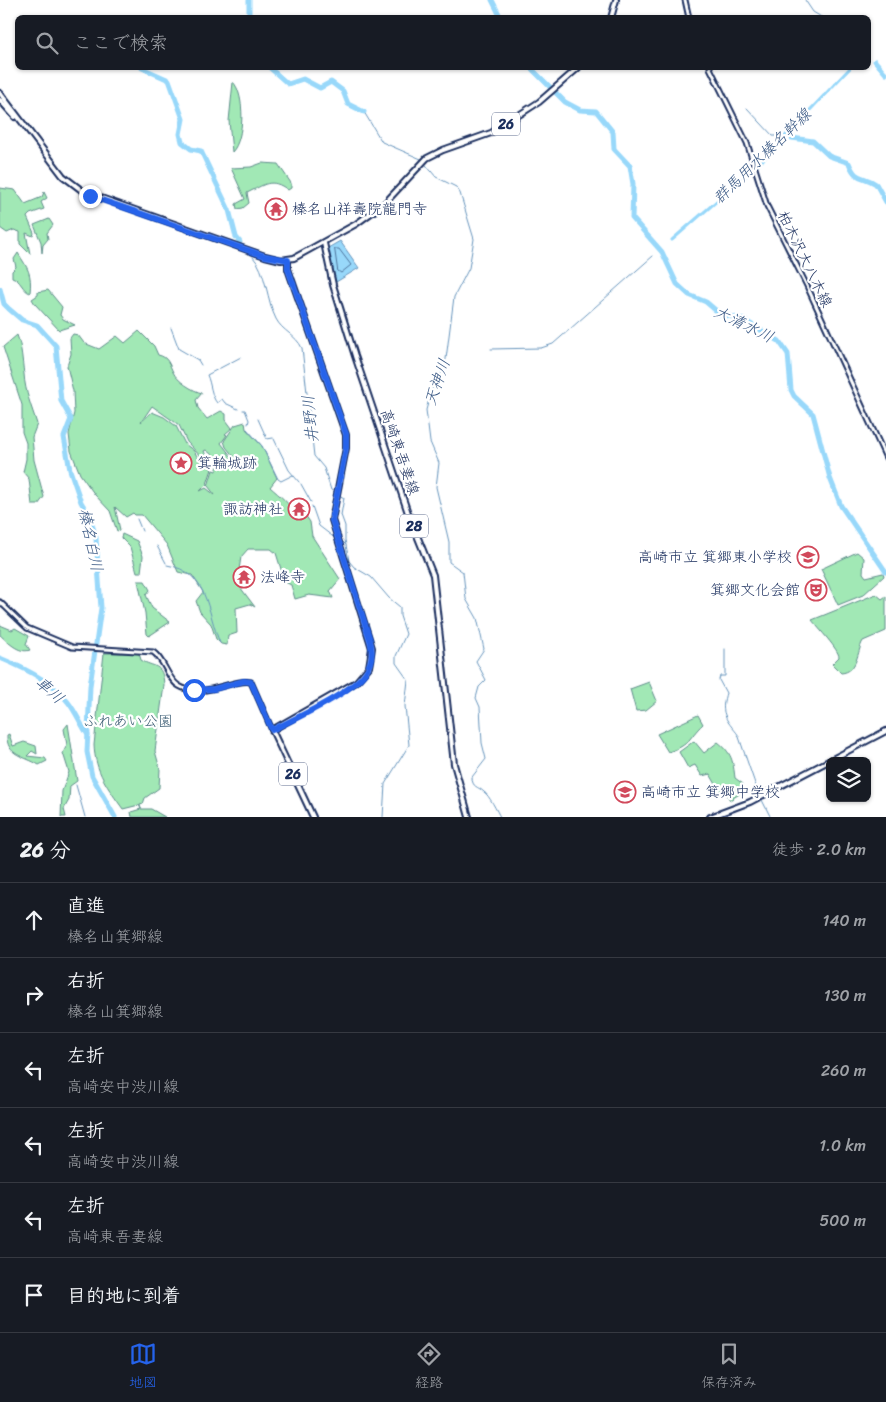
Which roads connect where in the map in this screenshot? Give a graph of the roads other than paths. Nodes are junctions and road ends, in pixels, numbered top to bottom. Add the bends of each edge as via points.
1 (616, 0) edge
2 (685, 0) edge
3 (612, 15) edge
4 (688, 15) edge
5 (576, 70) edge
6 (711, 70) edge
7 (0, 93) edge
8 (0, 100) edge
9 (19, 120) junction
10 (324, 243) junction
11 (288, 260) junction
12 (886, 458) edge
13 (0, 602) edge
14 (272, 730) junction
15 (886, 731) edge
16 (313, 817) edge
17 (469, 817) edge
18 (710, 817) edge

1 - 3 main road
2 - 4 main road
5 - 10 main road, 26 via 539,102 491,133 443,150 422,162 378,209
6 - 12 main road, 柏木沢大八木線 via 747,143 767,206
7 - 9 main road
8 - 9 main road
9 - 11 main road via 63,176 90,196 265,256
10 - 11 main road, 26
10 - 17 main road, 高崎東吾妻線 / 28 via 342,316 408,513 433,575 456,775
11 - 14 main road via 288,269 346,434 332,520 370,640 371,660 366,672 354,684
13 - 14 main road via 27,628 72,647 153,652 178,686 184,688 214,689 251,682
14 - 16 main road, 26
15 - 18 main road via 761,797

